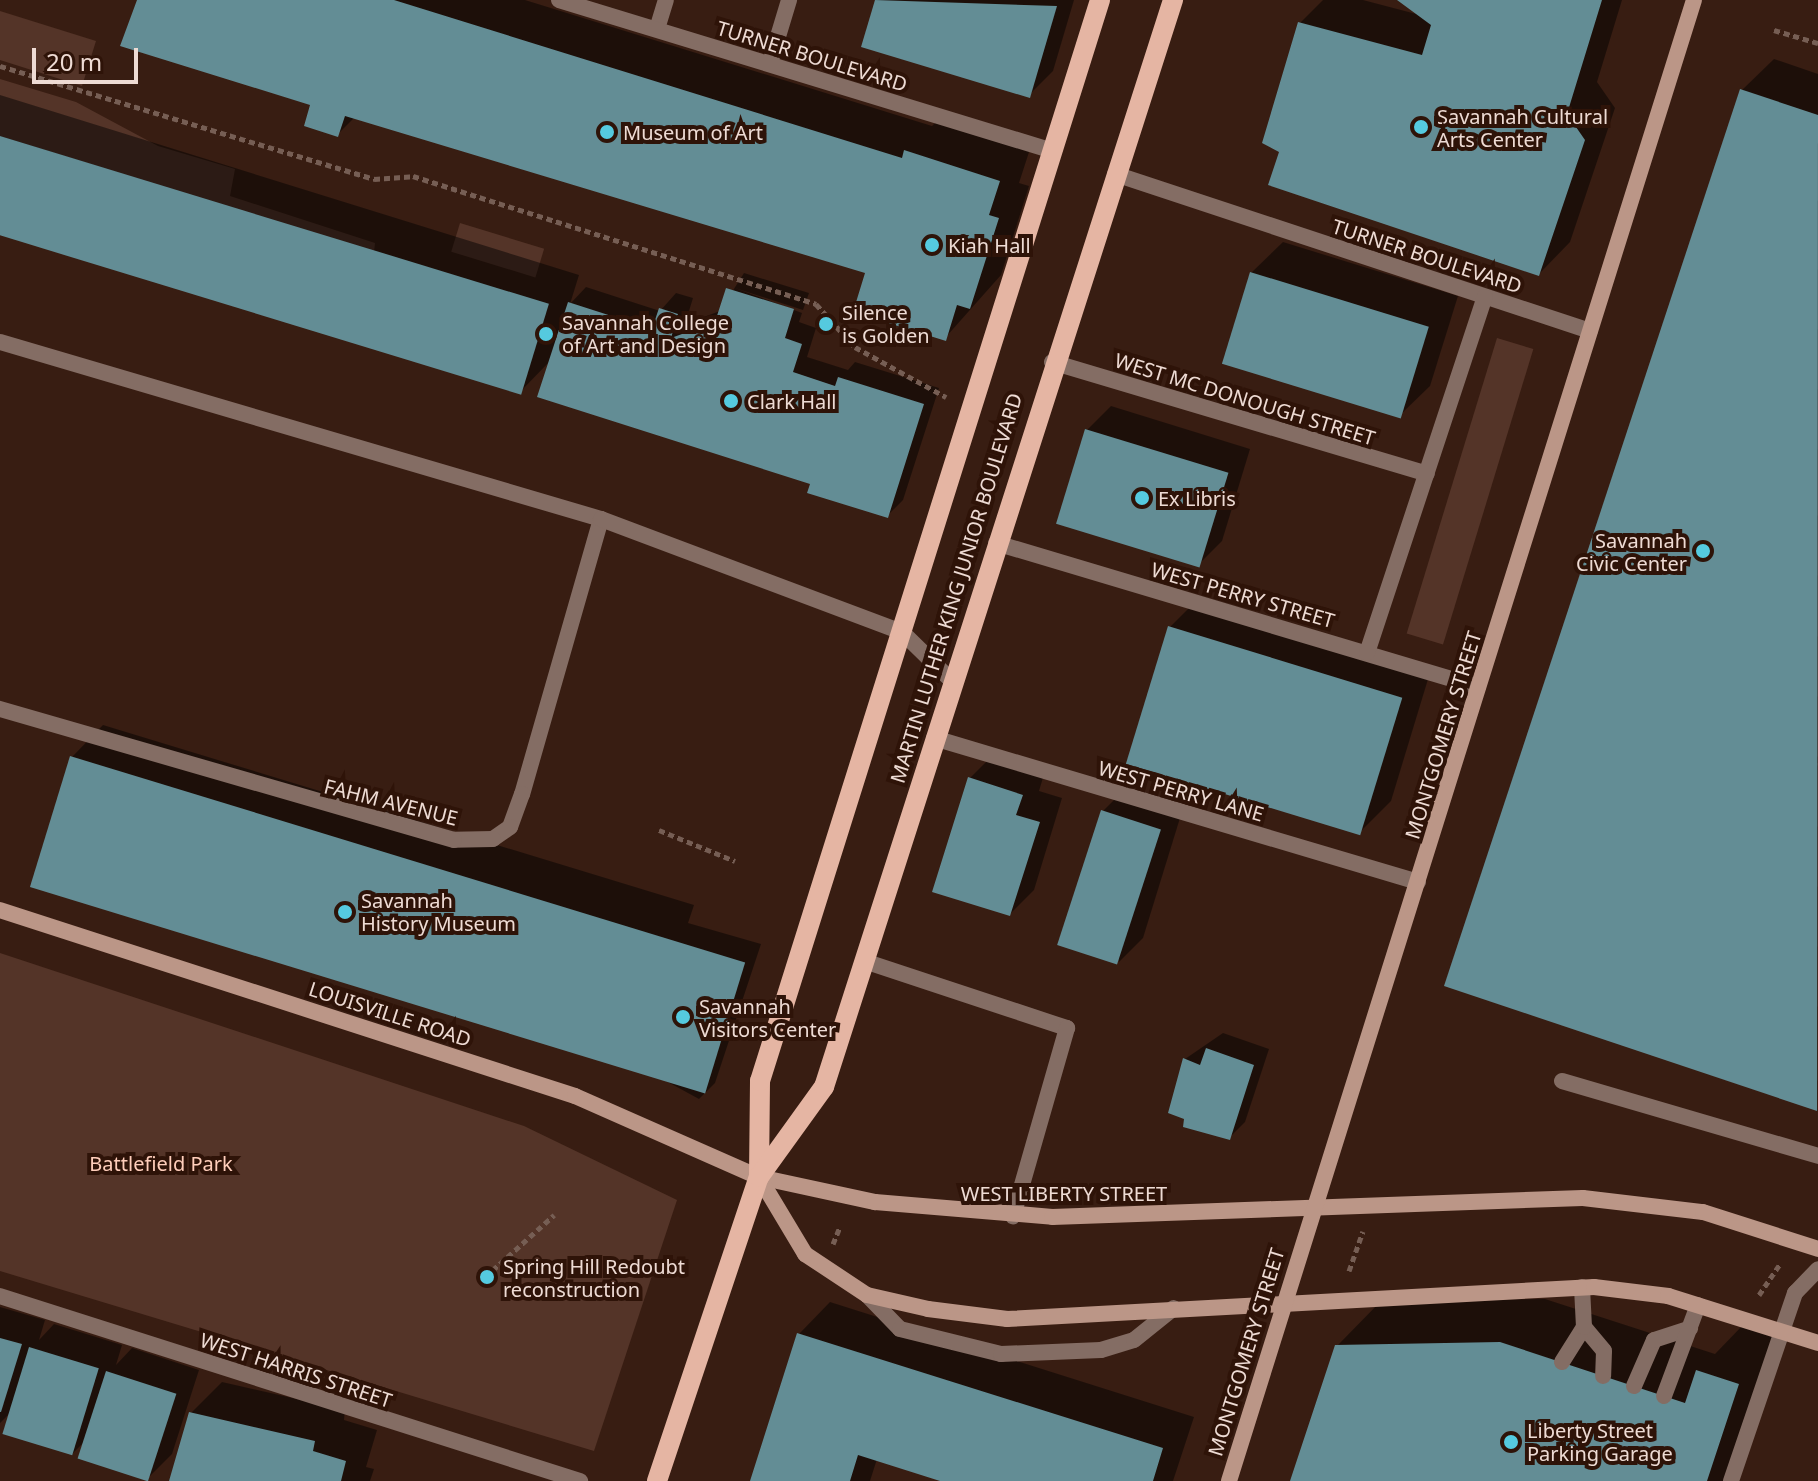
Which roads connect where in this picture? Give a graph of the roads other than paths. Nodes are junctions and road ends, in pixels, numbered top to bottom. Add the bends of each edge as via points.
1 (559, 0) edge
2 (666, 0) edge
3 (789, 0) edge
4 (1100, 0) edge
5 (1173, 0) edge
6 (1694, 0) edge
7 (657, 29) junction
8 (770, 63) junction
9 (1053, 151) junction
10 (1115, 174) junction
11 (1485, 297) junction
12 (1590, 331) junction
13 (0, 342) edge
14 (1052, 362) junction
15 (1427, 474) junction
16 (601, 519) junction
17 (996, 543) junction
18 (902, 632) junction
19 (1367, 653) junction
20 (953, 682) junction
21 (1478, 687) junction
22 (0, 709) edge
23 (934, 738) junction
24 (1418, 882) junction
25 (0, 910) edge
26 (864, 961) junction
27 (1562, 1081) dead end
28 (1818, 1156) edge
29 (759, 1177) junction
30 (1309, 1207) junction
31 (1013, 1216) junction
32 (1818, 1249) edge
33 (1818, 1269) edge
34 (1582, 1287) junction
35 (867, 1295) junction
36 (0, 1296) edge
37 (1283, 1304) junction
38 (1698, 1305) junction
39 (1174, 1308) junction
40 (1584, 1327) junction
41 (1690, 1328) junction
42 (1781, 1331) junction
43 (1818, 1343) edge
44 (1562, 1362) dead end
45 (1603, 1376) dead end
46 (1634, 1386) dead end
47 (1664, 1396) dead end
48 (580, 1481) edge
49 (657, 1481) edge
50 (1229, 1481) edge
51 (1731, 1481) edge

1 - 7 street, TURNER BOULEVARD
2 - 7 street
3 - 8 street
4 - 9 main road, MARTIN LUTHER KING JUNIOR BOULEVARD
5 - 10 main road, MARTIN LUTHER KING JUNIOR BOULEVARD
6 - 12 main road, MONTGOMERY STREET
7 - 8 street, TURNER BOULEVARD
8 - 9 street, TURNER BOULEVARD
9 - 18 main road, MARTIN LUTHER KING JUNIOR BOULEVARD
10 - 11 street, TURNER BOULEVARD
10 - 14 main road, MARTIN LUTHER KING JUNIOR BOULEVARD
11 - 12 street, TURNER BOULEVARD
11 - 15 street
12 - 21 main road, MONTGOMERY STREET
13 - 16 street
14 - 15 street, WEST MC DONOUGH STREET
14 - 17 main road, MARTIN LUTHER KING JUNIOR BOULEVARD
15 - 19 street
16 - 18 street
16 - 22 street, FAHM AVENUE via 522,794 510,827 493,839 454,840
17 - 19 street, WEST PERRY STREET
17 - 20 main road, MARTIN LUTHER KING JUNIOR BOULEVARD
18 - 20 street
18 - 29 main road, MARTIN LUTHER KING JUNIOR BOULEVARD via 760,1081
19 - 21 street, WEST PERRY STREET
20 - 23 main road, MARTIN LUTHER KING JUNIOR BOULEVARD
21 - 24 main road, MONTGOMERY STREET
23 - 24 street, WEST PERRY LANE
23 - 26 main road, MARTIN LUTHER KING JUNIOR BOULEVARD
24 - 30 main road, MONTGOMERY STREET
25 - 29 main road, LOUISVILLE ROAD via 575,1096
26 - 29 main road, MARTIN LUTHER KING JUNIOR BOULEVARD via 824,1087
26 - 31 street via 1067,1028
27 - 28 street
29 - 31 main road, WEST LIBERTY STREET via 875,1202
29 - 35 main road via 805,1254
29 - 49 main road, MARTIN LUTHER KING JUNIOR BOULEVARD
30 - 31 main road, WEST LIBERTY STREET
30 - 32 main road, WEST LIBERTY STREET via 1583,1198 1703,1212
30 - 37 main road, MONTGOMERY STREET
33 - 42 street via 1795,1293
34 - 37 main road
34 - 38 main road
34 - 40 street
35 - 39 main road via 1007,1319
35 - 39 street via 900,1329 1001,1354 1101,1350 1134,1340
36 - 48 street, WEST HARRIS STREET
37 - 39 main road
37 - 50 main road, MONTGOMERY STREET
38 - 41 street
38 - 42 main road
40 - 44 street
40 - 45 street via 1604,1351
41 - 46 street via 1654,1340
41 - 47 street
42 - 43 main road
42 - 51 street

